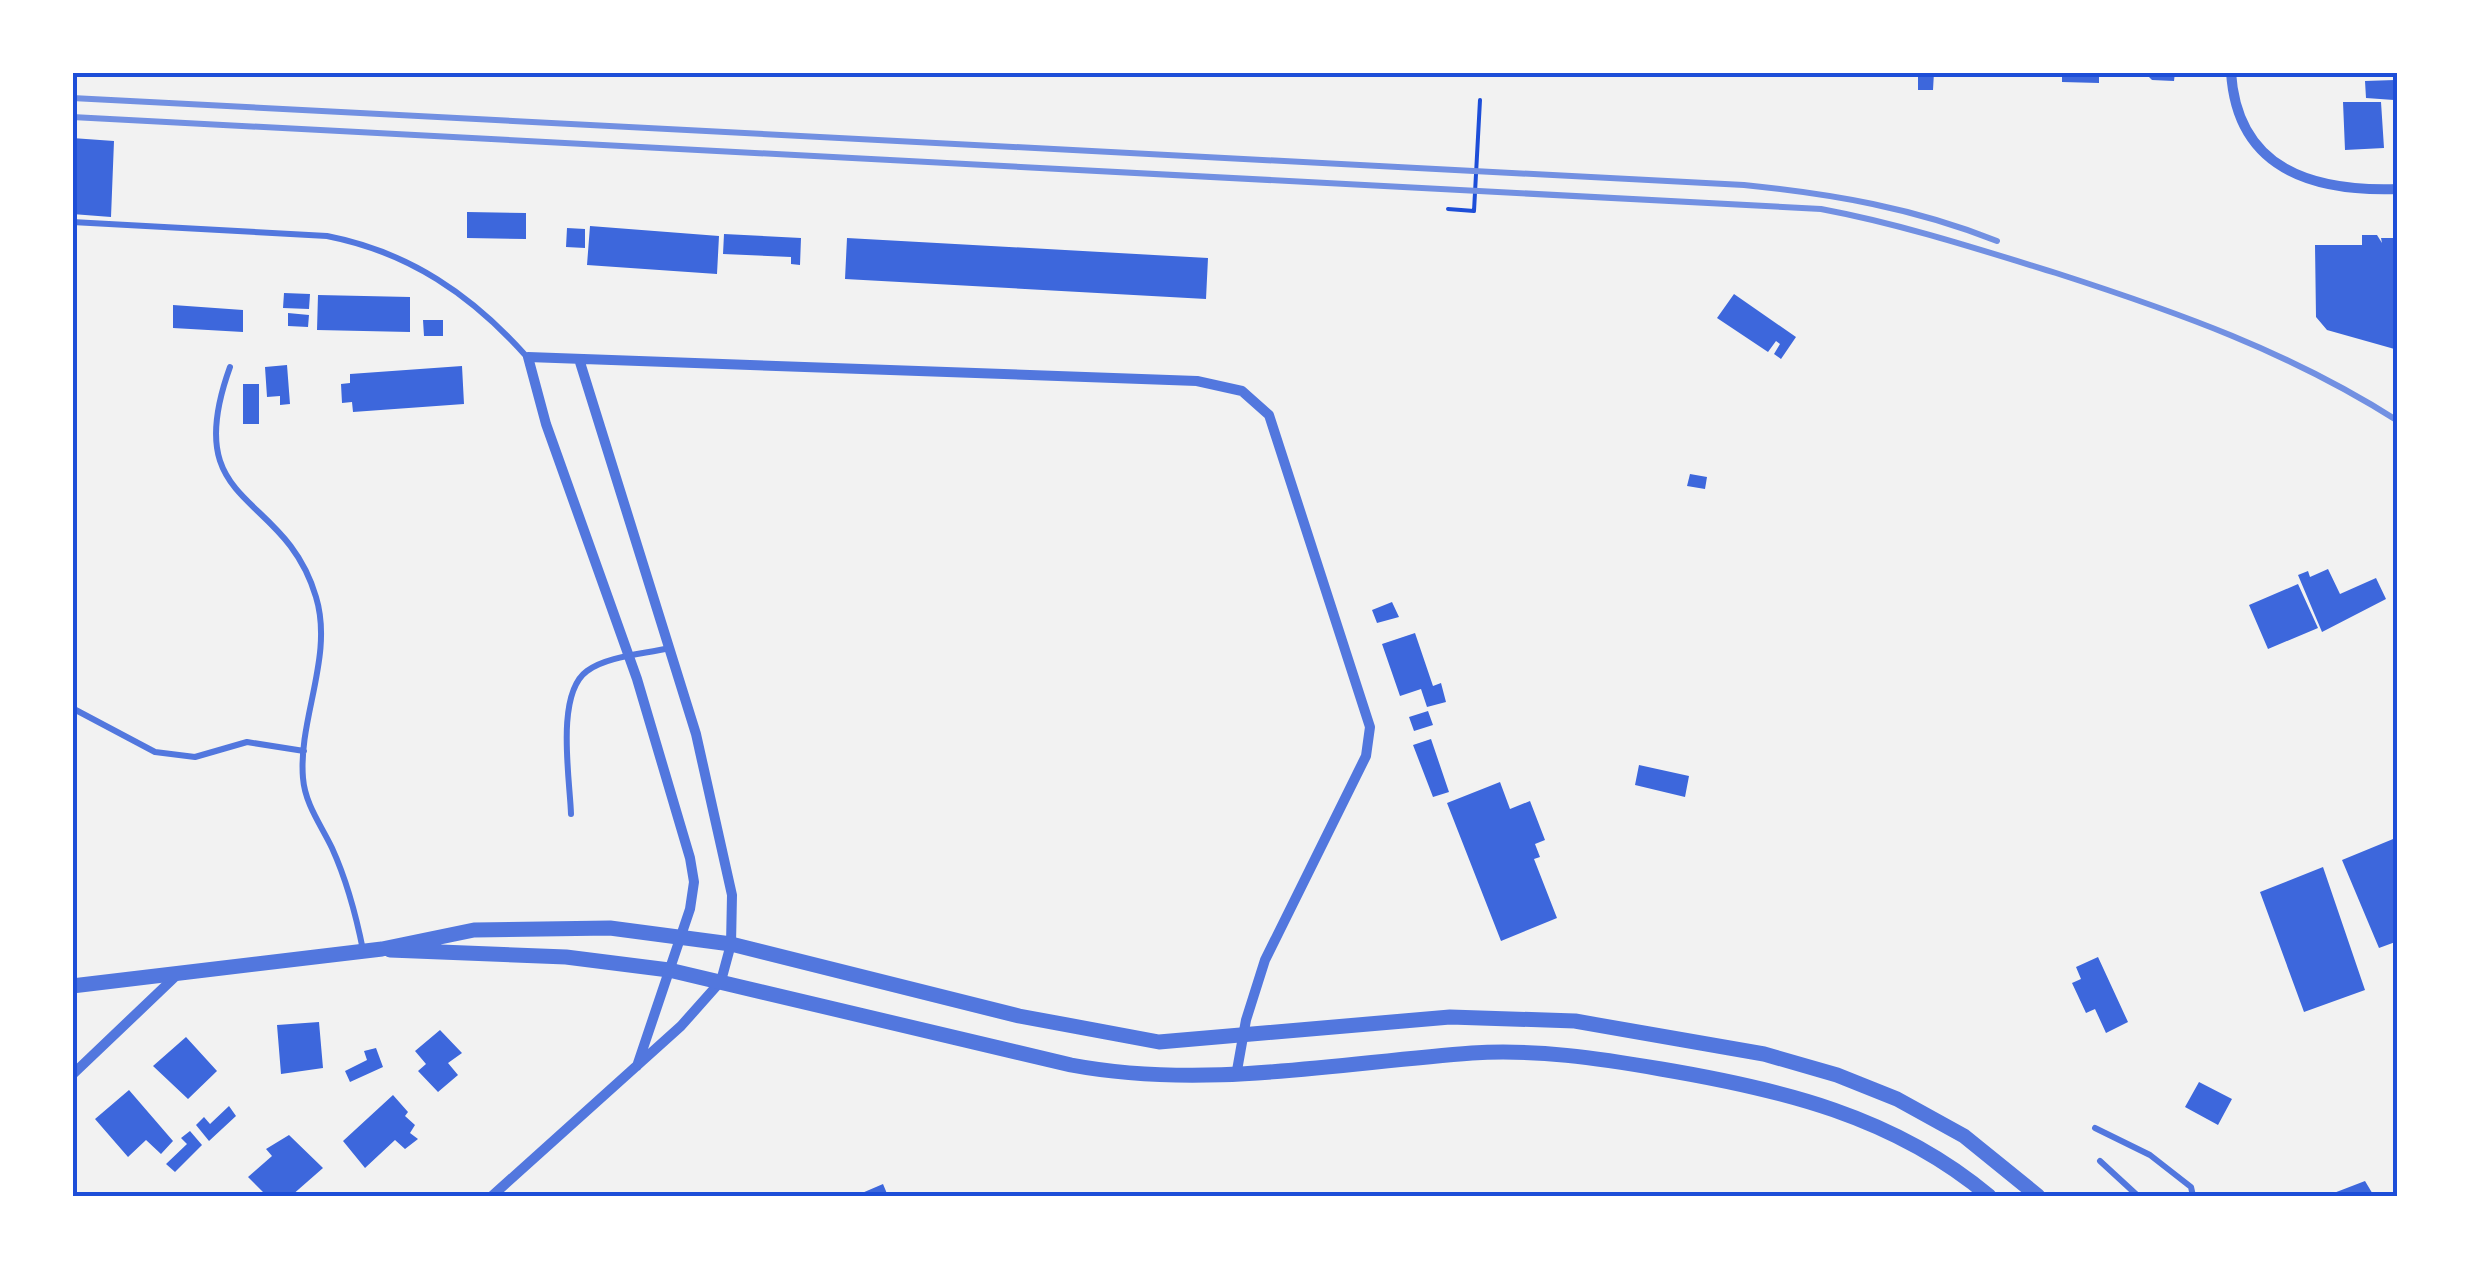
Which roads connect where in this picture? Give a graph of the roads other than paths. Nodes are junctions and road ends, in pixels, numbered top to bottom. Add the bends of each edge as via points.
1 (2231, 72) edge
2 (2398, 189) edge
3 (72, 222) edge
4 (528, 358) junction
5 (579, 360) junction
6 (230, 367) dead end
7 (670, 648) junction
8 (629, 657) junction
9 (72, 708) edge
10 (304, 751) junction
11 (571, 814) dead end
12 (682, 935) junction
13 (731, 944) junction
14 (382, 949) junction
15 (363, 951) junction
16 (669, 970) junction
17 (179, 974) junction
18 (721, 981) junction
19 (72, 986) edge
20 (1242, 1038) junction
21 (637, 1066) junction
22 (72, 1075) edge
23 (1236, 1076) junction
24 (2095, 1128) dead end
25 (2100, 1161) dead end
26 (492, 1196) edge
27 (1989, 1196) edge
28 (2038, 1196) edge
29 (2138, 1196) edge
30 (2193, 1196) edge

1 - 2 street via 2241,122 2279,166 2329,188
3 - 4 lane via 327,236 372,246 476,304
4 - 5 street
4 - 8 street
5 - 7 street
5 - 20 street via 1197,380 1242,392 1264,407 1356,675 1370,738 1272,944
6 - 10 lane via 214,415 214,452 231,482 287,543 317,598 321,632
7 - 8 lane
7 - 13 street via 727,863
8 - 11 lane via 589,669 576,686 567,720
8 - 12 street via 690,858 694,882
9 - 10 lane via 155,752 195,757 247,742
10 - 15 lane via 308,802 352,899
12 - 13 street
12 - 14 street via 520,926 434,935
12 - 16 street
13 - 18 street
13 - 20 street via 1100,1034 1159,1042
14 - 15 street
14 - 16 street via 566,957
15 - 17 street
16 - 18 street
16 - 21 street
17 - 19 street
17 - 22 street
18 - 21 street
18 - 23 street via 1089,1069
20 - 23 street
20 - 28 street via 1503,1016 1575,1021 1746,1050 1897,1098 1964,1136
21 - 26 street
23 - 27 street via 1476,1053 1614,1061 1826,1104 1920,1146
24 - 30 lane via 2150,1155 2192,1187
25 - 29 lane

